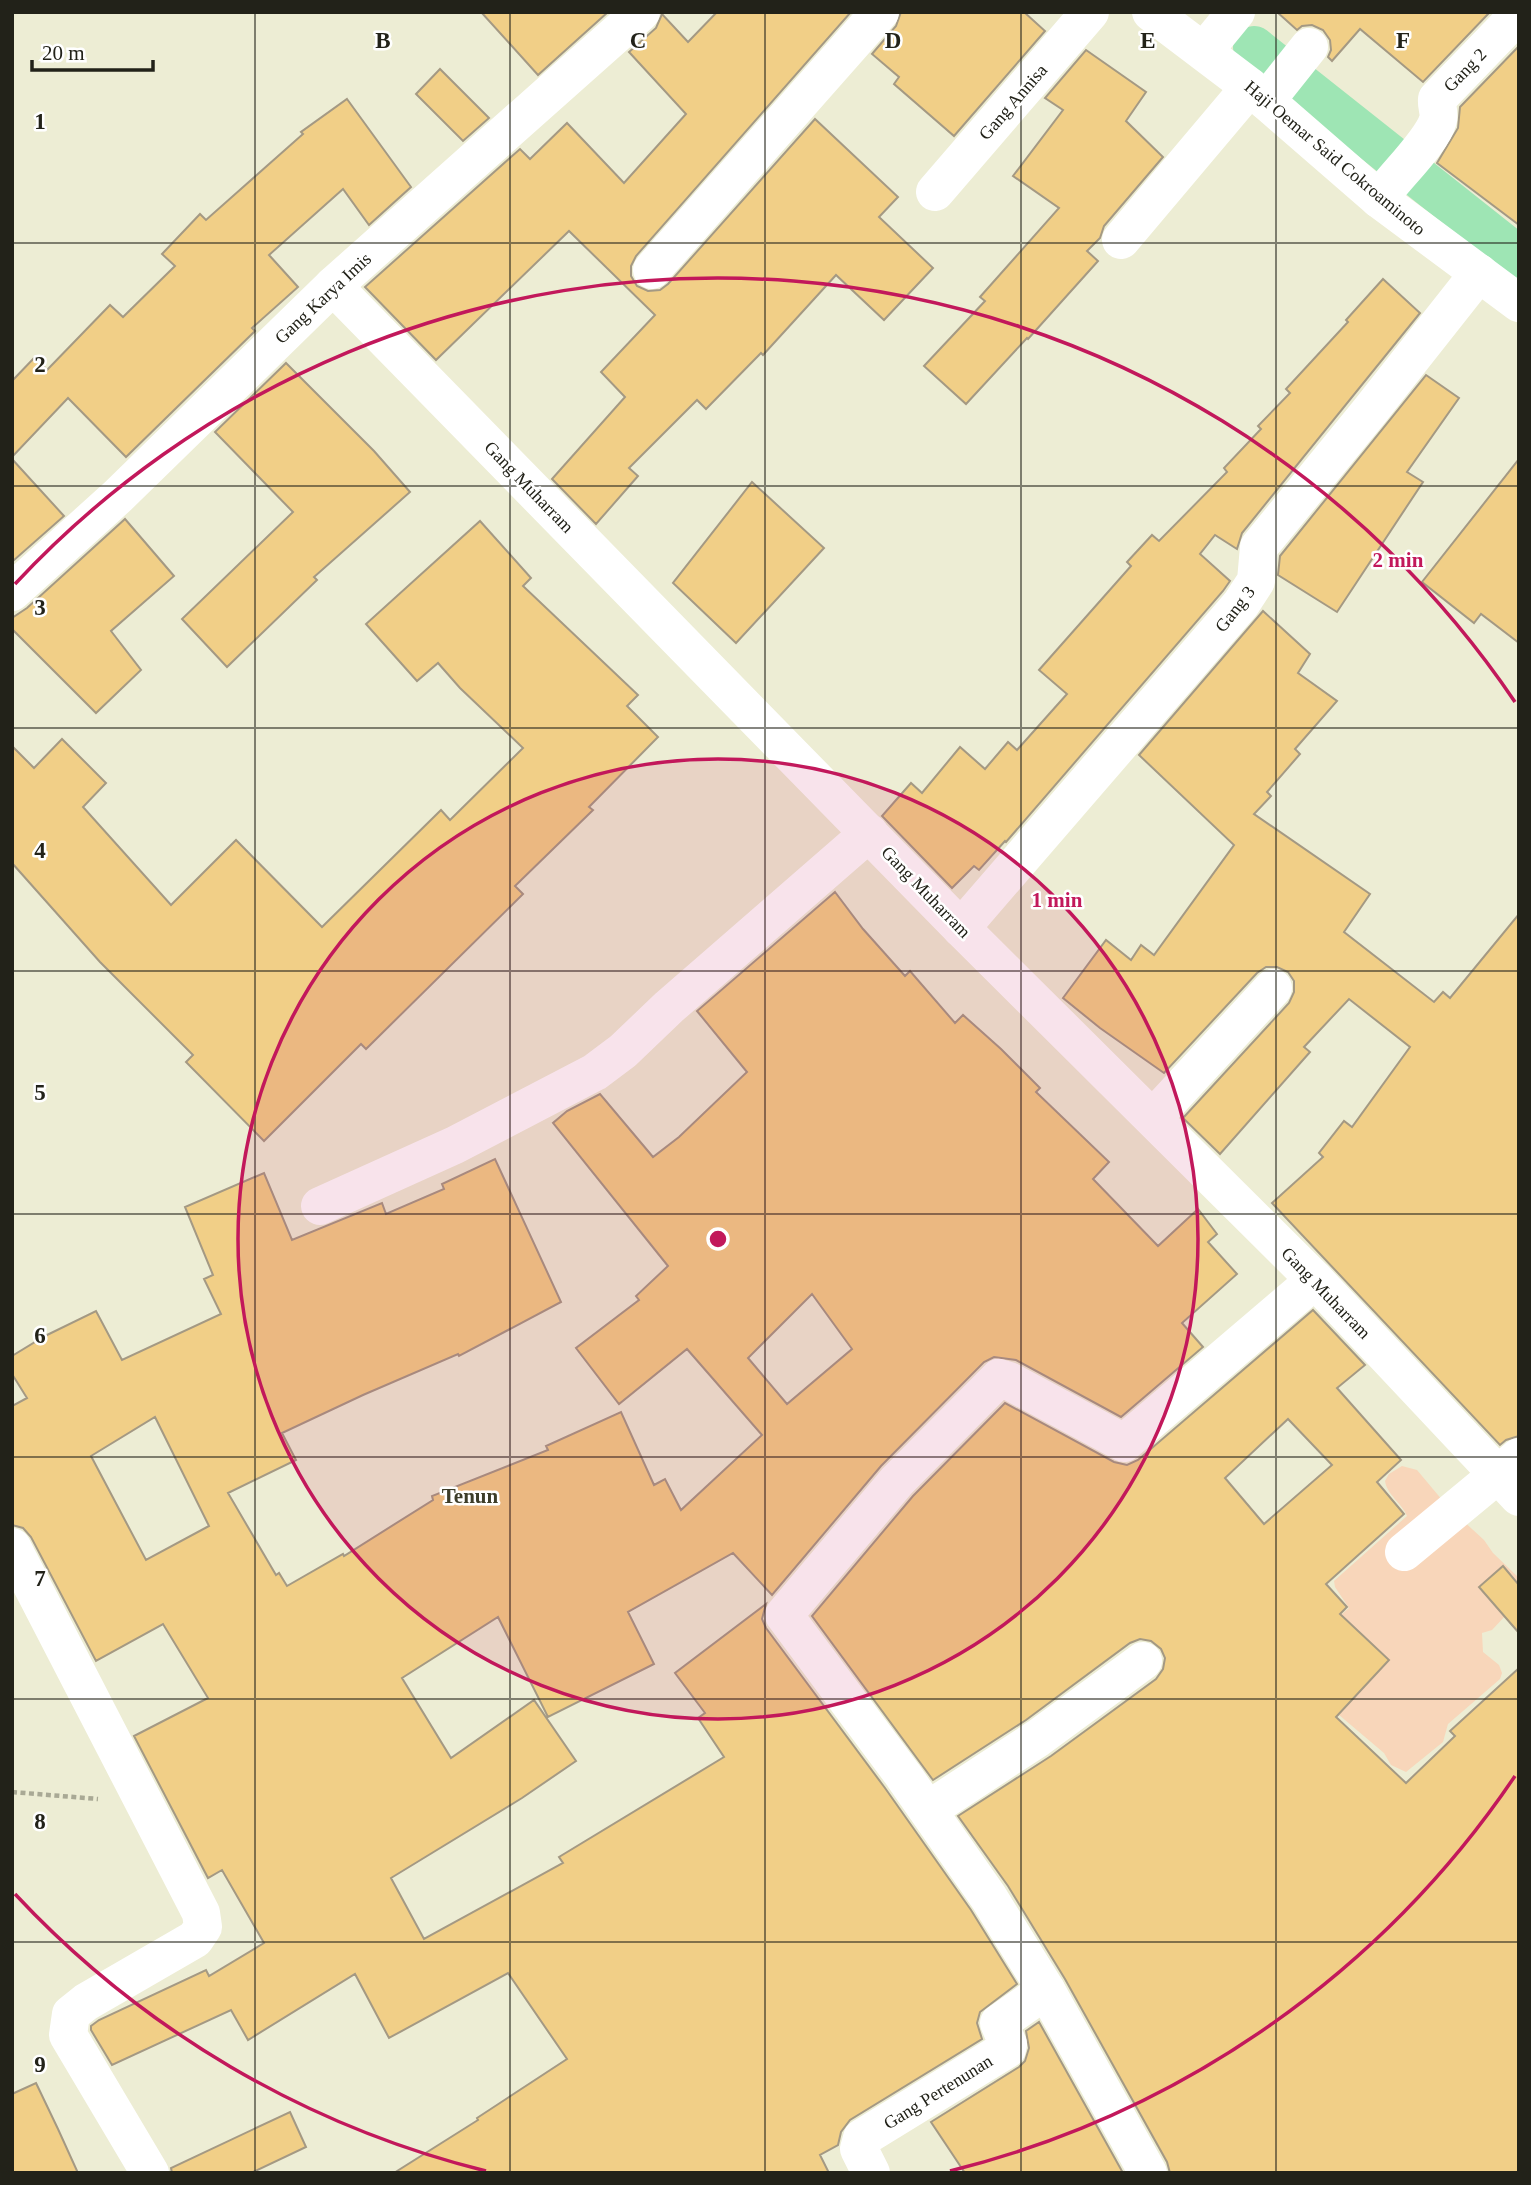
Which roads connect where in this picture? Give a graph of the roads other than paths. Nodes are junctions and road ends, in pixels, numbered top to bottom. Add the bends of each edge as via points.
1 (641, 12) edge
2 (880, 12) edge
3 (1090, 12) edge
4 (1151, 12) edge
5 (1519, 14) edge
6 (1218, 34) edge
7 (1306, 51) dead end
8 (1262, 94) junction
9 (1385, 190) junction
10 (935, 192) dead end
11 (1121, 240) dead end
12 (652, 270) dead end
13 (1479, 273) junction
14 (333, 286) junction
15 (1519, 303) edge
16 (12, 592) edge
17 (869, 833) junction
18 (961, 928) junction
19 (1273, 988) dead end
20 (1153, 1118) junction
21 (320, 1206) dead end
22 (1315, 1280) junction
23 (1512, 1477) edge
24 (12, 1547) edge
25 (1404, 1552) dead end
26 (1143, 1661) dead end
27 (928, 1810) junction
28 (1046, 1990) junction
29 (150, 2173) edge
30 (871, 2173) edge
31 (1148, 2173) edge

1 - 14 street, Gang Karya Imis
2 - 12 street
3 - 10 street, Gang Annisa
4 - 6 street, Haji Oemar Said Cokroaminoto
5 - 9 street, Gang 2 via 1437,99 1439,118
6 - 8 street, Haji Oemar Said Cokroaminoto
7 - 8 street
8 - 9 street, Haji Oemar Said Cokroaminoto
8 - 11 street
9 - 13 street, Haji Oemar Said Cokroaminoto
13 - 15 street, Haji Oemar Said Cokroaminoto
13 - 18 street, Gang 3 via 1259,547 1256,581 1241,604
14 - 16 street, Gang Karya Imis via 118,496
14 - 17 street, Gang Muharram
17 - 18 street, Gang Muharram
17 - 21 street via 595,1072
18 - 20 street, Gang Muharram
19 - 20 street
20 - 22 street, Gang Muharram
22 - 23 street, Gang Muharram
22 - 27 street via 1124,1443 999,1378 897,1481 784,1615
23 - 25 street
24 - 29 street via 201,1913 203,1927 195,1938 71,2014 68,2035
26 - 27 street
27 - 28 street
28 - 30 street, Gang Pertenunan via 999,2023 1007,2049 862,2138 859,2149
28 - 31 street

